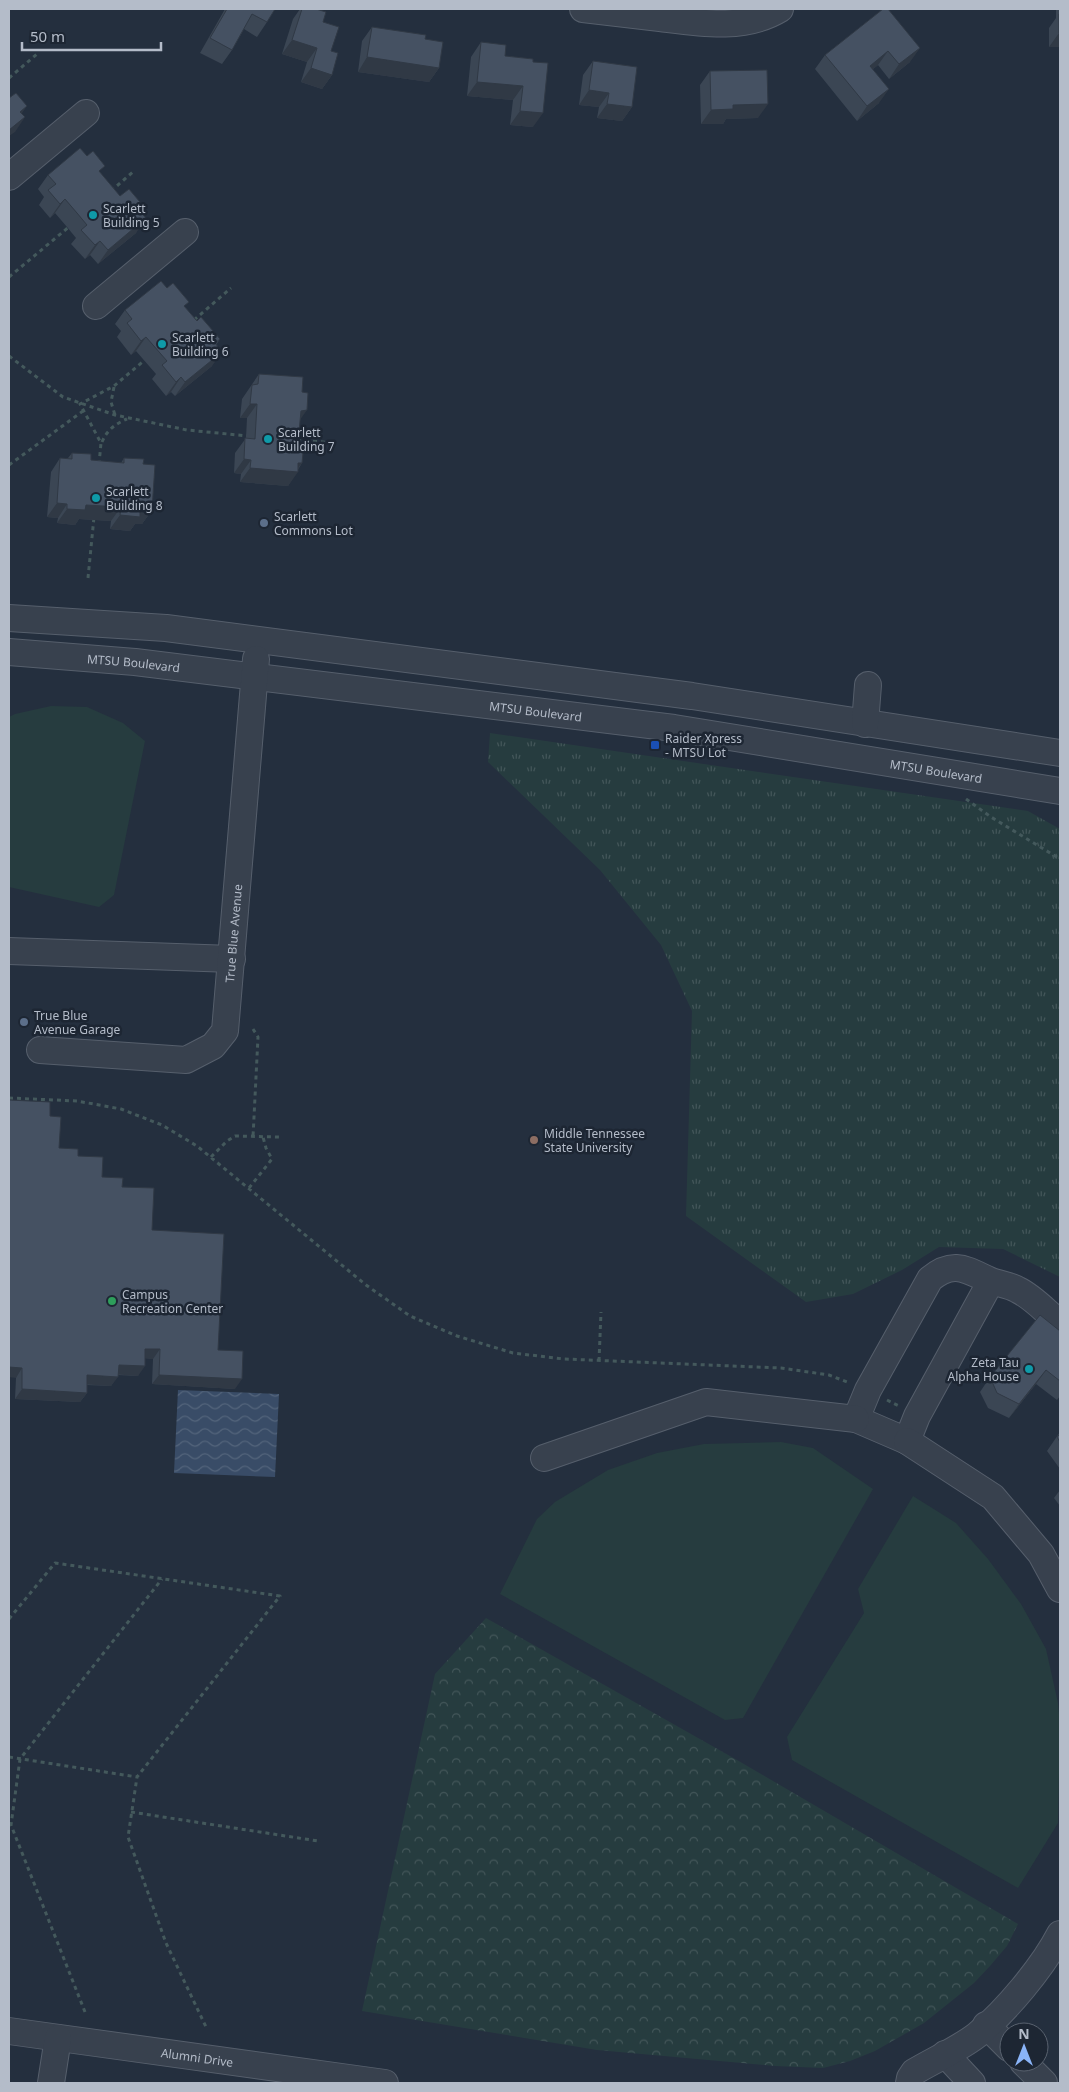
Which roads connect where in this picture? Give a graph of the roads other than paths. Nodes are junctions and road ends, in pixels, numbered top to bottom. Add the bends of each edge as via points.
1 (583, 9) edge
2 (780, 9) edge
3 (86, 113) dead end
4 (9, 177) edge
5 (184, 232) dead end
6 (96, 306) dead end
7 (9, 618) edge
8 (257, 641) junction
9 (9, 652) edge
10 (255, 676) junction
11 (868, 685) dead end
12 (865, 724) junction
13 (1060, 753) edge
14 (1060, 791) edge
15 (9, 951) edge
16 (232, 959) junction
17 (40, 1050) dead end
18 (991, 1281) junction
19 (1060, 1323) edge
20 (856, 1419) junction
21 (907, 1441) junction
22 (544, 1458) dead end
23 (1060, 1589) edge
24 (1060, 1934) edge
25 (986, 2025) junction
26 (9, 2031) edge
27 (58, 2038) junction
28 (999, 2038) edge
29 (945, 2054) junction
30 (1033, 2072) edge
31 (51, 2083) edge
32 (385, 2083) edge
33 (909, 2083) edge
34 (972, 2083) edge
35 (1044, 2083) edge

1 - 2 street via 731,24
3 - 4 street
5 - 6 street
7 - 8 street via 166,628
8 - 10 street, True Blue Avenue
8 - 12 street via 692,696
9 - 10 street, MTSU Boulevard
10 - 14 street, MTSU Boulevard via 674,728
10 - 16 street, True Blue Avenue
11 - 12 street
12 - 13 street
15 - 16 street
16 - 17 street, True Blue Avenue via 226,1031 213,1046 186,1060
18 - 19 street via 1018,1290
18 - 20 street via 964,1268 939,1272 930,1279 868,1390
18 - 21 street via 917,1416
20 - 21 street
20 - 22 street via 706,1402
21 - 23 street via 993,1497 1041,1554
24 - 25 street via 1035,1973
25 - 28 street
25 - 29 street
26 - 27 street, Alumni Drive
27 - 31 street
27 - 32 street, Alumni Drive
29 - 33 street via 914,2072
29 - 34 street
30 - 35 street

